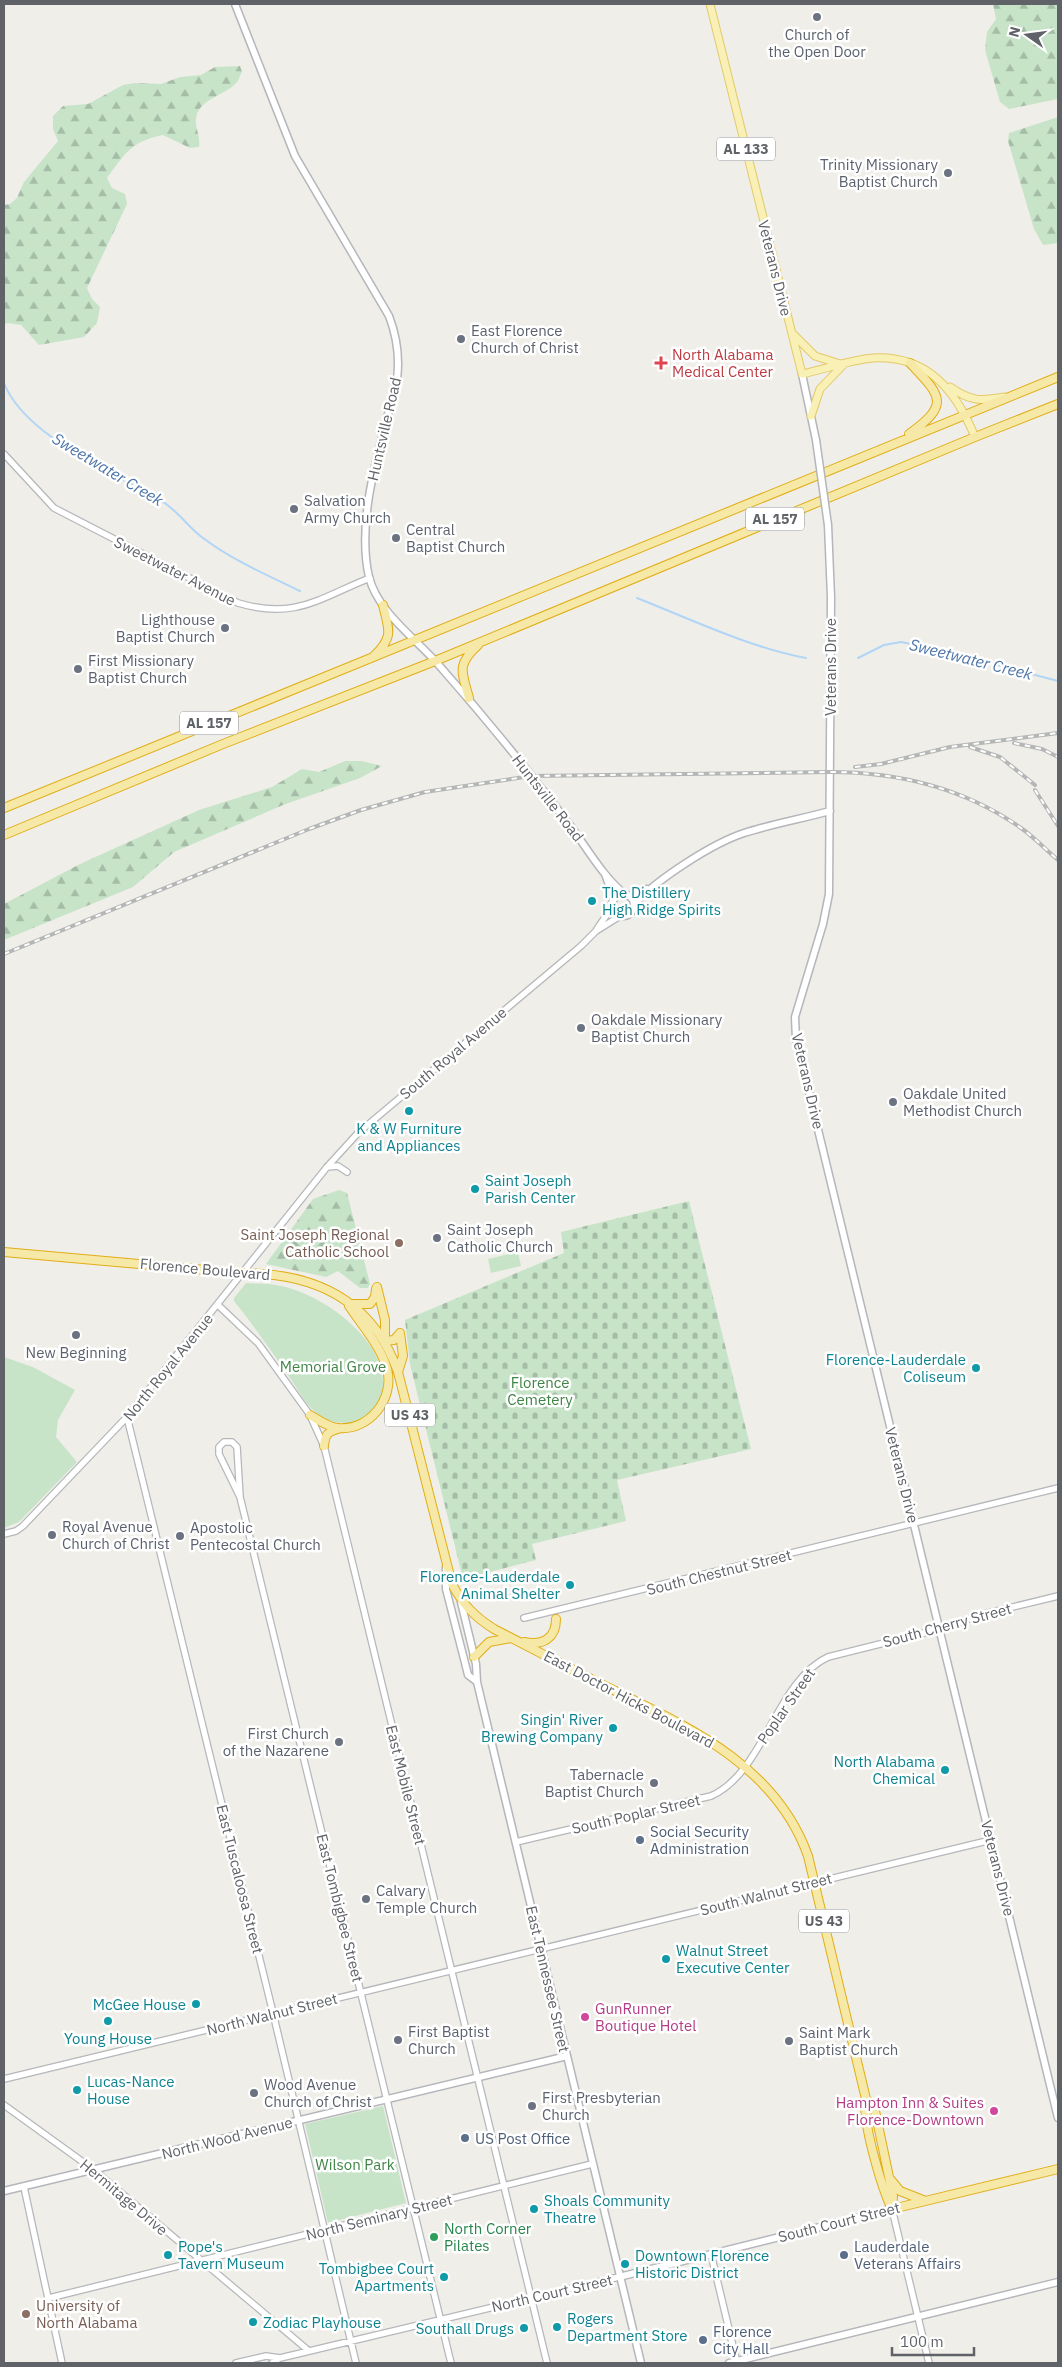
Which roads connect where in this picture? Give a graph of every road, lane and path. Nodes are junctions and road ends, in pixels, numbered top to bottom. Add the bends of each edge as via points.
1 (234, 4) edge
2 (710, 4) edge
3 (792, 333) junction
4 (910, 363) junction
5 (843, 365) junction
6 (802, 374) junction
7 (1058, 376) edge
8 (938, 378) junction
9 (1011, 396) junction
10 (1058, 404) edge
11 (966, 415) junction
12 (811, 416) junction
13 (974, 436) junction
14 (899, 441) junction
15 (4, 454) edge
16 (370, 578) junction
17 (383, 605) junction
18 (484, 640) junction
19 (415, 641) junction
20 (371, 659) junction
21 (435, 661) junction
22 (469, 698) junction
23 (4, 808) edge
24 (830, 811) junction
25 (4, 835) edge
26 (603, 871) junction
27 (653, 887) junction
28 (627, 895) junction
29 (612, 904) junction
30 (634, 904) junction
31 (620, 916) junction
32 (596, 931) junction
33 (327, 1167) junction
34 (347, 1172) dead end
35 (316, 1182) joint
36 (4, 1252) edge
37 (348, 1302) junction
38 (218, 1305) junction
39 (385, 1341) junction
40 (398, 1372) junction
41 (310, 1415) junction
42 (127, 1417) junction
43 (340, 1428) junction
44 (324, 1446) junction
45 (1058, 1488) edge
46 (240, 1497) junction
47 (914, 1524) junction
48 (4, 1534) edge
49 (445, 1558) junction
50 (1058, 1596) edge
51 (461, 1602) junction
52 (524, 1618) dead end
53 (556, 1619) dead end
54 (940, 1629) junction
55 (514, 1639) junction
56 (835, 1654) joint
57 (474, 1658) junction
58 (476, 1682) junction
59 (744, 1765) junction
60 (991, 1840) junction
61 (516, 1842) junction
62 (814, 1882) junction
63 (540, 1949) junction
64 (452, 1970) junction
65 (360, 1992) junction
66 (273, 2013) junction
67 (567, 2056) junction
68 (478, 2078) junction
69 (4, 2079) edge
70 (387, 2099) junction
71 (866, 2099) junction
72 (4, 2105) edge
73 (1058, 2118) edge
74 (298, 2120) junction
75 (592, 2164) junction
76 (1058, 2169) edge
77 (94, 2170) junction
78 (889, 2178) junction
79 (504, 2186) junction
80 (24, 2187) junction
81 (4, 2191) edge
82 (924, 2201) junction
83 (892, 2209) junction
84 (413, 2210) junction
85 (324, 2232) junction
86 (710, 2254) junction
87 (200, 2261) junction
88 (619, 2277) junction
89 (1058, 2282) edge
90 (531, 2297) junction
91 (49, 2298) junction
92 (916, 2316) junction
93 (440, 2319) junction
94 (351, 2341) junction
95 (309, 2351) junction
96 (280, 2358) junction
97 (63, 2362) edge
98 (737, 2362) edge
99 (236, 2363) edge
100 (272, 2363) edge
101 (356, 2363) edge
102 (452, 2363) edge
103 (546, 2363) edge
104 (641, 2363) edge
105 (729, 2363) edge
106 (929, 2363) edge

1 - 16 main road, Huntsville Road via 295,156 389,316 396,335 397,379 369,496 367,559
2 - 3 main road, Veterans Drive / AL 133
3 - 5 main road via 815,356
3 - 6 main road, Veterans Drive / AL 133
4 - 5 main road via 872,358
4 - 8 main road
4 - 14 highway via 934,390 936,406 929,420
5 - 6 main road
5 - 12 main road via 820,389
6 - 12 main road, Veterans Drive
7 - 9 highway
8 - 9 main road via 971,400
8 - 11 main road
9 - 11 highway, AL 157
10 - 13 highway
11 - 13 main road
11 - 14 highway, AL 157
12 - 24 main road, Veterans Drive, bridge via 828,525
13 - 18 highway, AL 157
14 - 19 highway, AL 157
15 - 16 street, Sweetwater Avenue via 54,508 238,603 264,609 296,608 314,604
16 - 17 main road, Huntsville Road
17 - 19 main road, Huntsville Road
17 - 20 highway via 390,632 388,641
18 - 21 highway, AL 157
18 - 22 highway via 465,657 463,675
19 - 20 highway, AL 157
19 - 21 main road, Huntsville Road
20 - 23 highway, AL 157
21 - 22 main road, Huntsville Road
21 - 25 highway, AL 157
22 - 26 main road, Huntsville Road via 569,823
24 - 27 main road via 730,838
24 - 47 main road, Veterans Drive via 828,900 795,1017 795,1030
26 - 28 main road, Huntsville Road
26 - 29 main road, Huntsville Road via 613,896
27 - 28 main road
27 - 30 main road
28 - 29 main road via 617,896
28 - 30 main road
29 - 31 main road via 614,913
29 - 32 street, South Royal Avenue
30 - 31 main road via 631,913
31 - 32 street, South Royal Avenue
32 - 33 street, South Royal Avenue via 369,1122
33 - 34 street via 338,1166
33 - 35 street, South Royal Avenue
35 - 38 street, North Royal Avenue
36 - 37 highway, Florence Boulevard / US 43, bridge via 294,1278
37 - 39 highway, Florence Boulevard / US 43 via 367,1318
37 - 39 highway via 370,1304 377,1287 385,1320
37 - 43 highway via 375,1344 387,1368 388,1382 384,1401 372,1417 360,1424
38 - 41 street, East Mobile Street via 248,1332
38 - 42 street, North Royal Avenue
39 - 40 highway, East Tennessee Street / US 43
39 - 40 highway via 394,1340 400,1333 402,1356
40 - 49 highway, East Tennessee Street / US 43
41 - 43 highway
41 - 44 street, East Mobile Street
42 - 48 street, North Royal Avenue via 23,1526
42 - 66 street, East Tuscaloosa Street
43 - 44 highway via 325,1436
44 - 64 street, East Mobile Street
45 - 47 street, South Chestnut Street
46 - 46 street, East Tombigbee Street via 218,1454 224,1442 232,1442 237,1447
46 - 65 street, East Tombigbee Street
47 - 52 street, South Chestnut Street
47 - 54 main road, Veterans Drive
49 - 51 highway, East Tennessee Street / US 43
49 - 58 main road, East Tennessee Street via 446,1589 468,1675
50 - 54 street, South Cherry Street via 980,1615
51 - 55 highway, East Doctor Hicks Boulevard / US 43 via 480,1620
51 - 57 main road, East Tennessee Street
53 - 55 highway via 552,1637 538,1642
54 - 56 street, South Cherry Street
54 - 60 main road, Veterans Drive
55 - 57 highway via 489,1642
55 - 59 highway, East Doctor Hicks Boulevard / US 43 via 679,1722
56 - 59 street, Poplar Street via 819,1661 805,1674
57 - 58 main road, East Tennessee Street
58 - 61 main road, East Tennessee Street
59 - 61 street, South Poplar Street via 724,1790 711,1796
59 - 62 highway, East Doctor Hicks Boulevard / US 43 via 770,1792 796,1828 808,1856
60 - 62 street, South Walnut Street
60 - 73 main road, Veterans Drive
61 - 63 main road, East Tennessee Street
62 - 63 street, South Walnut Street
62 - 71 highway, East Doctor Hicks Boulevard / US 43
63 - 64 street, North Walnut Street
63 - 67 main road, East Tennessee Street
64 - 65 street, North Walnut Street
64 - 68 street, East Mobile Street
65 - 66 street, North Walnut Street
65 - 70 street, East Tombigbee Street
66 - 69 street, North Walnut Street
66 - 74 street, East Tuscaloosa Street
67 - 68 main road, North Wood Avenue
67 - 75 main road, East Tennessee Street
68 - 70 main road, North Wood Avenue
68 - 79 street, East Mobile Street
70 - 74 main road, North Wood Avenue
70 - 84 street, East Tombigbee Street
71 - 78 highway, East Doctor Hicks Boulevard / US 43 via 874,2106
71 - 83 highway, East Doctor Hicks Boulevard / US 43 via 864,2108 869,2131 884,2194
72 - 77 street, Hermitage Drive
74 - 77 main road, North Wood Avenue
74 - 85 street, East Tuscaloosa Street
75 - 79 street, North Seminary Street
75 - 88 main road, East Tennessee Street
76 - 82 highway, South Court Street
77 - 80 main road, North Wood Avenue
77 - 87 street, Hermitage Drive
78 - 82 highway via 900,2191
78 - 83 highway, East Doctor Hicks Boulevard
79 - 84 street, North Seminary Street
79 - 90 street, East Mobile Street
80 - 81 main road, North Wood Avenue
80 - 91 street
82 - 83 highway, South Court Street
83 - 86 main road, South Court Street
83 - 92 street
84 - 85 street, North Seminary Street
84 - 93 street, East Tombigbee Street
85 - 87 street, North Seminary Street
85 - 94 street, East Tuscaloosa Street
86 - 88 main road, South Court Street
86 - 98 street
87 - 91 street, North Seminary Street
87 - 95 street, Hermitage Drive
88 - 90 street, North Court Street
88 - 104 main road, East Tennessee Street
89 - 92 main road
90 - 93 street, North Court Street
90 - 103 street, East Mobile Street
91 - 97 street
92 - 98 main road
92 - 106 street
93 - 94 street, North Court Street
93 - 102 street, East Tombigbee Street
94 - 95 street, North Court Street
94 - 101 street, East Tuscaloosa Street
95 - 96 street, North Court Street
96 - 99 street, North Court Street via 266,2356
96 - 100 street, North Court Street
98 - 105 main road

